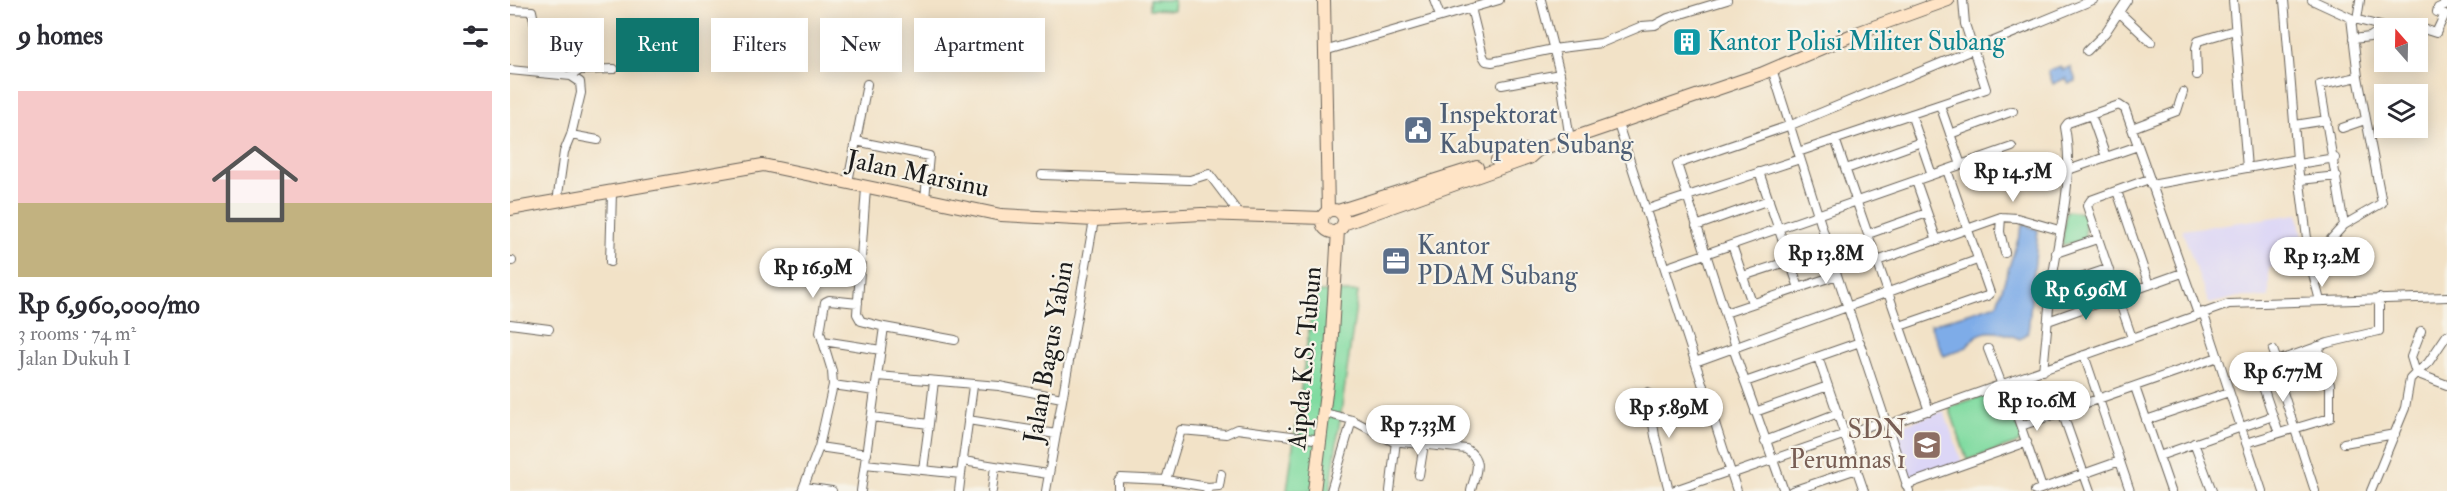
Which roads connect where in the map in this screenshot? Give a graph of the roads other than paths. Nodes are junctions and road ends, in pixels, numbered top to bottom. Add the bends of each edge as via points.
1 (1324, 0) edge
2 (1434, 0) edge
3 (1499, 0) edge
4 (1541, 0) edge
5 (1727, 0) edge
6 (1948, 0) edge
7 (1963, 0) edge
8 (2093, 0) edge
9 (2127, 0) edge
10 (2233, 0) edge
11 (2284, 0) edge
12 (2312, 0) edge
13 (2360, 0) edge
14 (2447, 4) edge
15 (1472, 5) edge
16 (510, 10) edge
17 (2120, 13) junction
18 (1440, 16) junction
19 (2354, 19) junction
20 (2374, 24) edge
21 (2235, 30) junction
22 (2428, 31) edge
23 (2374, 34) edge
24 (2353, 39) junction
25 (2151, 42) dead end
26 (1553, 49) junction
27 (1324, 51) junction
28 (1974, 51) junction
29 (2087, 51) dead end
30 (614, 69) dead end
31 (1772, 69) junction
32 (510, 70) edge
33 (1560, 74) junction
34 (567, 75) junction
35 (2198, 75) dead end
36 (2358, 77) junction
37 (867, 84) dead end
38 (1502, 86) dead end
39 (2183, 92) dead end
40 (1940, 105) junction
41 (2013, 111) dead end
42 (1911, 114) junction
43 (2091, 115) junction
44 (2327, 120) junction
45 (2365, 120) junction
46 (1618, 124) junction
47 (1791, 125) junction
48 (2295, 125) junction
49 (2132, 128) junction
50 (2342, 128) dead end
51 (1950, 134) junction
52 (571, 135) junction
53 (1836, 139) junction
54 (598, 140) dead end
55 (1570, 140) junction
56 (856, 141) junction
57 (1921, 142) junction
58 (2138, 146) junction
59 (2012, 147) dead end
60 (1538, 150) junction
61 (1799, 155) junction
62 (2106, 157) junction
63 (2335, 158) junction
64 (2298, 162) junction
65 (1961, 165) junction
66 (2247, 168) junction
67 (1846, 169) junction
68 (1947, 170) junction
69 (2068, 170) junction
70 (1759, 172) junction
71 (1042, 175) dead end
72 (1932, 175) junction
73 (2337, 176) junction
74 (2300, 180) junction
75 (1916, 181) junction
76 (848, 182) junction
77 (2150, 182) junction
78 (866, 188) junction
79 (2117, 191) junction
80 (612, 192) junction
81 (1686, 196) junction
82 (925, 199) junction
83 (1769, 200) junction
84 (1857, 201) junction
85 (557, 202) junction
86 (510, 209) edge
87 (1645, 210) junction
88 (1329, 213) junction
89 (1927, 213) junction
90 (1240, 215) junction
91 (1818, 215) junction
92 (2001, 217) junction
93 (1094, 220) junction
94 (2344, 225) junction
95 (1696, 226) junction
96 (1338, 228) junction
97 (1778, 229) junction
98 (1967, 229) junction
99 (2059, 230) junction
100 (1868, 234) junction
101 (2097, 239) junction
102 (1937, 241) junction
103 (1732, 245) junction
104 (2005, 253) dead end
105 (2056, 253) junction
106 (1706, 254) junction
107 (1977, 260) junction
108 (1789, 261) junction
109 (1877, 261) junction
110 (610, 262) dead end
111 (2310, 262) junction
112 (1665, 268) junction
113 (2107, 269) junction
114 (2182, 273) junction
115 (1837, 275) junction
116 (1743, 276) junction
117 (2149, 285) junction
118 (1798, 288) junction
119 (2051, 288) junction
120 (1888, 292) junction
121 (2116, 297) junction
122 (2447, 297) edge
123 (2379, 298) junction
124 (2320, 301) junction
125 (858, 303) junction
126 (1752, 303) junction
127 (1848, 307) junction
128 (1725, 313) junction
129 (2200, 313) junction
130 (2048, 321) junction
131 (510, 324) edge
132 (1900, 326) junction
133 (884, 327) junction
134 (549, 329) dead end
135 (2421, 331) dead end
136 (2447, 335) edge
137 (2132, 338) junction
138 (955, 339) dead end
139 (823, 341) junction
140 (1860, 342) junction
141 (2318, 346) junction
142 (1735, 348) junction
143 (1988, 349) dead end
144 (881, 350) junction
145 (2273, 350) dead end
146 (2084, 355) junction
147 (1818, 357) junction
148 (2218, 357) junction
149 (2277, 361) junction
150 (1695, 362) junction
151 (2043, 370) junction
152 (2416, 373) junction
153 (878, 376) junction
154 (934, 381) junction
155 (1745, 382) junction
156 (833, 385) junction
157 (2004, 385) junction
158 (2447, 385) edge
159 (973, 386) junction
160 (1828, 386) junction
161 (2135, 387) junction
162 (2263, 387) dead end
163 (875, 391) junction
164 (1648, 392) dead end
165 (2229, 392) junction
166 (1062, 398) junction
167 (2099, 398) junction
168 (1929, 411) junction
169 (1755, 412) junction
170 (2062, 412) junction
171 (1325, 413) junction
172 (1838, 413) junction
173 (2273, 416) junction
174 (872, 417) junction
175 (968, 420) junction
176 (1352, 420) junction
177 (2146, 420) junction
178 (1886, 422) junction
179 (929, 424) junction
180 (2021, 426) junction
181 (2240, 427) junction
182 (2277, 428) dead end
183 (2295, 429) junction
184 (1056, 434) junction
185 (1844, 434) junction
186 (2396, 434) junction
187 (1314, 439) junction
188 (1396, 441) junction
189 (1765, 441) junction
190 (2027, 442) junction
191 (2194, 443) junction
192 (2246, 443) junction
193 (2344, 443) dead end
194 (1425, 444) junction
195 (819, 447) junction
196 (867, 454) junction
197 (2159, 456) junction
198 (1773, 459) junction
199 (963, 461) junction
200 (2120, 461) junction
201 (865, 464) junction
202 (995, 466) junction
203 (1857, 469) junction
204 (923, 470) junction
205 (1730, 473) junction
206 (2084, 473) junction
207 (961, 474) junction
208 (1048, 474) junction
209 (1221, 474) dead end
210 (1419, 475) dead end
211 (1166, 480) junction
212 (803, 489) edge
213 (1208, 489) edge
214 (1907, 489) edge
215 (2044, 489) edge
216 (832, 491) edge
217 (861, 491) edge
218 (959, 491) edge
219 (992, 491) edge
220 (1046, 491) edge
221 (1118, 491) edge
222 (1307, 491) edge
223 (1314, 491) edge
224 (1331, 491) edge
225 (1390, 491) edge
226 (1471, 491) edge
227 (1671, 491) edge
228 (1737, 491) edge
229 (1784, 491) edge
230 (1792, 491) edge
231 (1864, 491) edge
232 (2090, 491) edge
233 (2130, 491) edge
234 (2171, 491) edge
235 (2212, 491) edge
236 (2262, 491) edge
237 (2315, 491) edge
238 (2371, 491) edge

1 - 27 street
2 - 18 street
3 - 15 street
4 - 26 street
5 - 26 street via 1601,43
6 - 31 street
7 - 28 street via 1965,24
8 - 28 street
9 - 17 street
10 - 21 street
11 - 48 street
12 - 19 street
13 - 19 street
14 - 22 street via 2438,8 2437,12 2445,14 2436,33
15 - 18 street
15 - 26 street via 1486,61
16 - 34 street via 532,11 535,26 559,31
17 - 25 street
17 - 29 street
18 - 27 street
19 - 20 street
19 - 24 street
21 - 35 street via 2198,41
21 - 66 street
23 - 24 street
24 - 36 street
26 - 33 street
27 - 88 street
28 - 40 street via 1986,88
28 - 47 street
30 - 34 street via 580,70
31 - 46 street
31 - 47 street
32 - 34 street
33 - 38 street
33 - 55 street
34 - 52 street via 580,82 581,93
36 - 44 street via 2320,84
36 - 45 street
37 - 56 street
39 - 49 street via 2177,111
40 - 42 street
40 - 51 street
41 - 51 street
42 - 53 street
42 - 57 street
43 - 49 street via 2122,106
43 - 62 street
43 - 69 street via 2065,125
44 - 48 street
44 - 63 street
45 - 50 street
45 - 94 street via 2382,203
46 - 55 street
46 - 87 street
47 - 61 street
47 - 81 street via 1678,163 1676,169
48 - 64 street
49 - 58 street
51 - 65 street
52 - 54 street
52 - 85 street via 564,152
53 - 61 street
53 - 67 street
55 - 60 street
56 - 76 street
56 - 82 street via 929,156
57 - 67 street
57 - 72 street
58 - 62 street
58 - 77 street
59 - 65 street
60 - 88 street, Jalan Marsinu via 1524,150
60 - 96 street via 1528,158
61 - 70 street
61 - 91 street
62 - 69 street
63 - 64 street
63 - 73 street
64 - 66 street
64 - 74 street
65 - 68 street
66 - 77 street
67 - 84 street
68 - 72 street
68 - 98 street
69 - 99 street
70 - 81 street
70 - 83 street
71 - 90 street via 1190,180 1209,174
72 - 75 street
73 - 74 street
73 - 94 street
74 - 111 street
75 - 84 street
75 - 89 street
76 - 78 street, Jalan Marsinu
76 - 80 street, Jalan Marsinu via 779,166 752,165
77 - 79 street
77 - 114 street
78 - 82 street, Jalan Marsinu
78 - 125 street
79 - 101 street via 2088,202
79 - 117 street
80 - 85 street, Jalan Marsinu
80 - 110 street
81 - 87 street
81 - 95 street
82 - 93 street, Jalan Marsinu via 1001,215
83 - 95 street
83 - 97 street
84 - 91 street
84 - 100 street
85 - 86 street, Jalan Marsinu
87 - 112 street
88 - 90 street, Jalan Marsinu
88 - 96 street via 1342,216
88 - 96 street via 1324,227
89 - 100 street
89 - 102 street
90 - 93 street, Jalan Marsinu
91 - 97 street
91 - 115 street
92 - 98 street
92 - 99 street
92 - 104 street
93 - 166 street, Jalan Bagus Yabin
94 - 111 street
95 - 106 street
96 - 171 street, Aipda K.S. Tubun
96 - 187 street, Aipda K.S. Tubun
97 - 103 street
97 - 108 street
98 - 102 street
98 - 107 street
99 - 105 street
100 - 109 street
101 - 105 street
101 - 113 street
102 - 109 street
103 - 106 street
103 - 116 street
105 - 119 street
106 - 112 street
106 - 128 street
107 - 120 street
107 - 132 street via 1989,295
108 - 116 street
108 - 118 street
109 - 120 street
111 - 124 street
112 - 150 street
113 - 119 street
113 - 121 street
114 - 117 street
114 - 129 street
115 - 118 street
115 - 127 street
116 - 126 street
117 - 121 street
118 - 126 street
119 - 130 street
120 - 127 street
120 - 132 street
121 - 130 street
121 - 137 street
122 - 123 street
123 - 124 street
123 - 141 street via 2379,331
124 - 129 street via 2239,303
125 - 133 street via 861,321
125 - 139 street via 826,301 820,332
126 - 128 street
127 - 140 street
127 - 142 street
128 - 142 street
129 - 137 street
129 - 148 street
130 - 151 street
131 - 134 street
132 - 168 street
133 - 138 street
133 - 144 street
135 - 152 street via 2411,357
136 - 152 street
137 - 146 street
139 - 144 street
139 - 156 street
140 - 147 street
140 - 178 street
141 - 149 street
141 - 183 street via 2330,385 2331,417
142 - 150 street
142 - 155 street
143 - 157 street
144 - 153 street
145 - 149 street
146 - 151 street
146 - 167 street
147 - 155 street
147 - 160 street
148 - 161 street
148 - 165 street
149 - 183 street
150 - 205 street
151 - 157 street
152 - 158 street
152 - 186 street via 2409,381
153 - 154 street
153 - 163 street
154 - 159 street
154 - 179 street
155 - 169 street
156 - 163 street
156 - 195 street
157 - 168 street
157 - 180 street
159 - 166 street via 999,386
159 - 175 street
160 - 169 street
160 - 172 street
161 - 167 street
161 - 177 street
162 - 173 street
163 - 174 street
164 - 227 street via 1655,436
165 - 177 street
165 - 181 street
166 - 184 street, Jalan Bagus Yabin
167 - 170 street
167 - 200 street
168 - 178 street
169 - 189 street
170 - 180 street
170 - 206 street
171 - 176 street
171 - 223 street, Aipda K.S. Tubun
172 - 185 street
172 - 189 street
173 - 181 street
173 - 182 street
174 - 179 street
174 - 196 street
175 - 184 street
175 - 199 street
176 - 188 street
176 - 224 street
177 - 197 street
178 - 185 street
178 - 214 street
179 - 204 street
180 - 190 street
181 - 191 street
181 - 192 street
183 - 192 street
183 - 237 street
184 - 208 street, Jalan Bagus Yabin
185 - 198 street
185 - 203 street
186 - 193 street
186 - 238 street
187 - 211 street via 1237,429 1227,434 1180,430
187 - 222 street, Aipda K.S. Tubun
188 - 194 street
188 - 225 street
189 - 198 street
190 - 214 street
190 - 215 street
191 - 197 street
191 - 235 street
192 - 236 street
194 - 210 street
194 - 226 street via 1472,453 1479,470
195 - 196 street
195 - 212 street
196 - 201 street
197 - 234 street
198 - 205 street
198 - 229 street
199 - 202 street
199 - 207 street
200 - 206 street
200 - 233 street
201 - 204 street
201 - 217 street
202 - 208 street
202 - 219 street
203 - 230 street
203 - 231 street
204 - 207 street
205 - 227 street
205 - 228 street
206 - 215 street
206 - 232 street
207 - 218 street
208 - 220 street, Jalan Bagus Yabin
209 - 213 street via 1218,486
211 - 213 street
211 - 221 street via 1121,478
212 - 216 street

